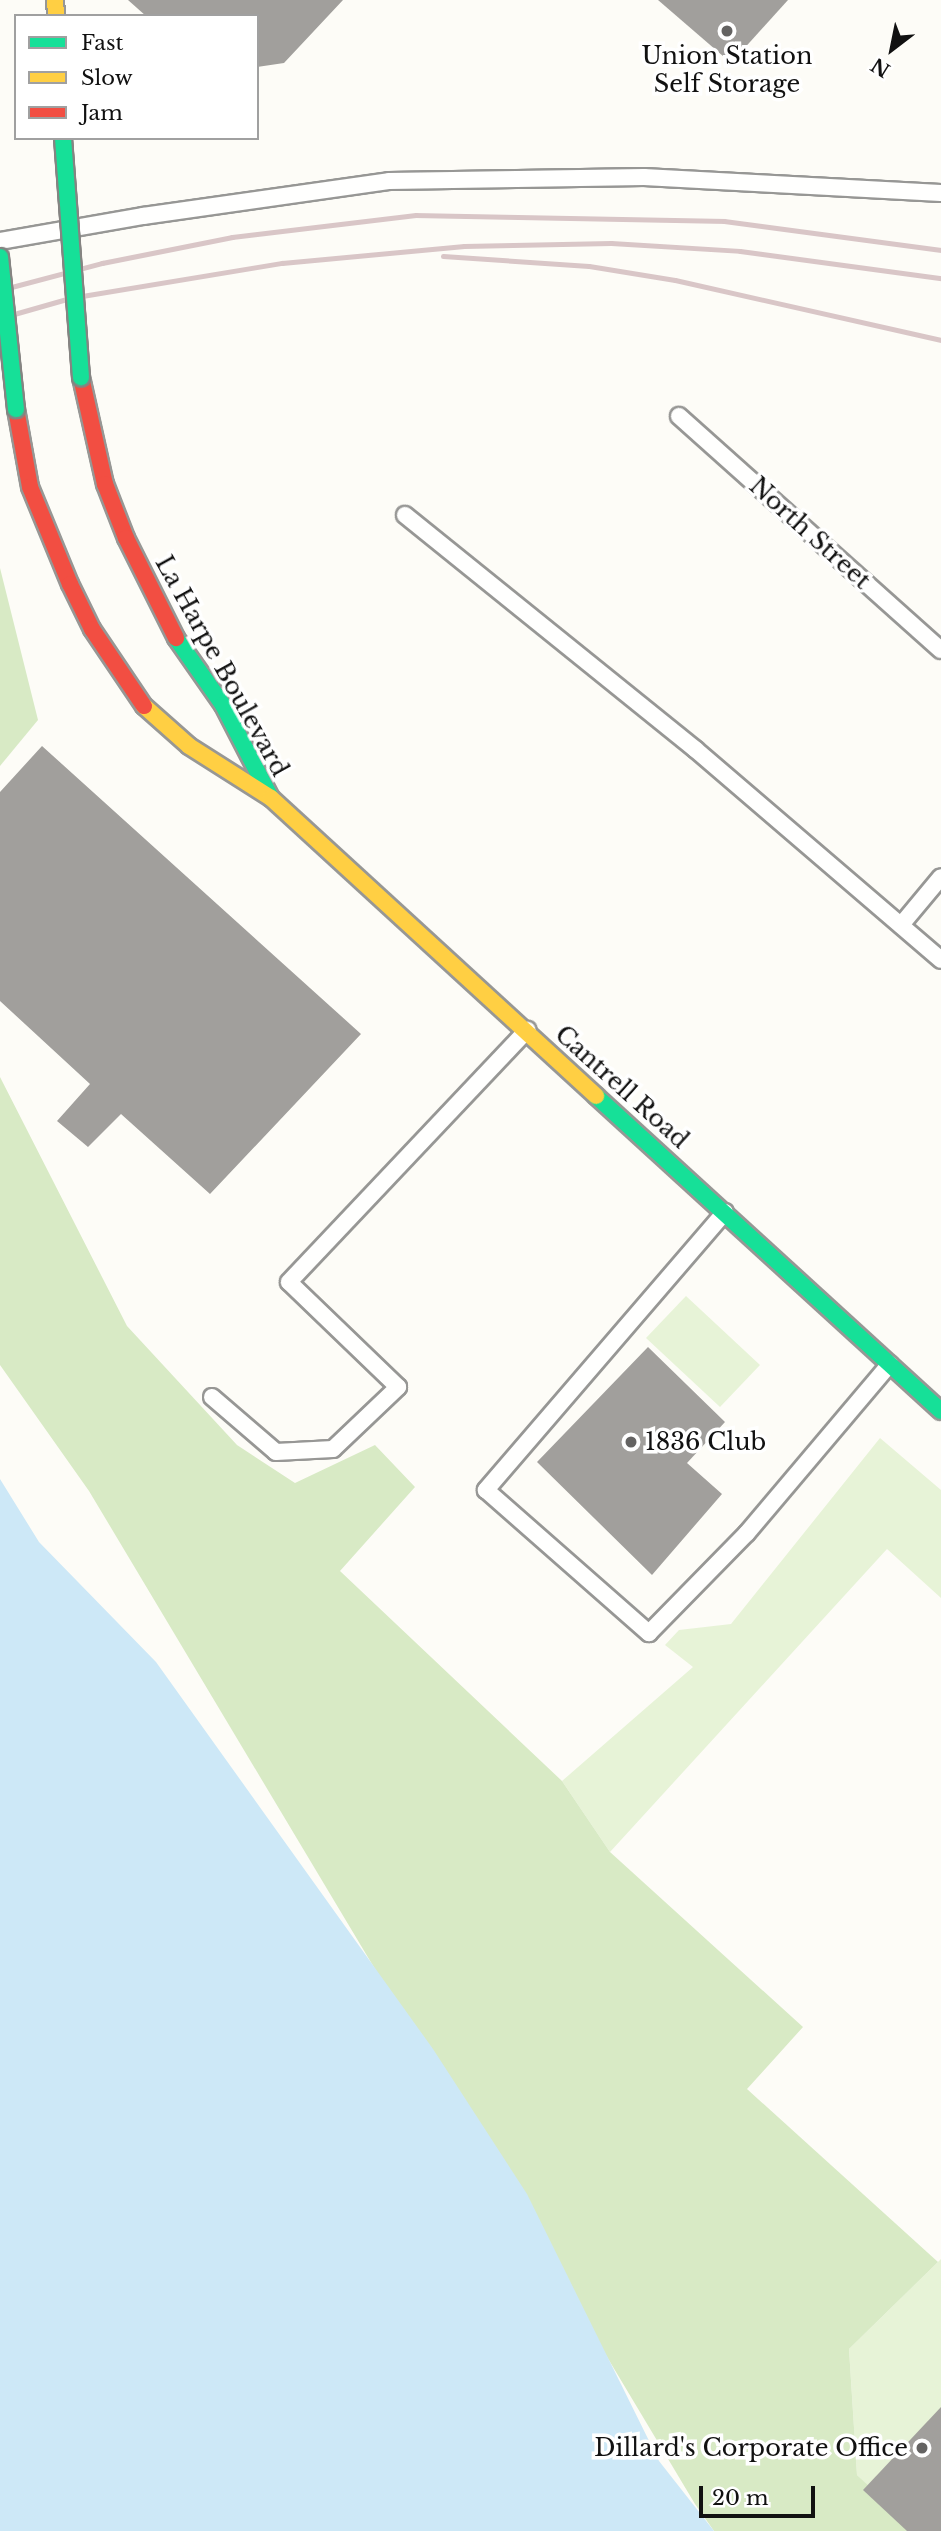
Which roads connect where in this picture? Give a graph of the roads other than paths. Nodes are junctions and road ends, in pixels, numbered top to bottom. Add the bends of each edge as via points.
1 (63, 140) edge
2 (941, 193) edge
3 (0, 241) edge
4 (0, 257) edge
5 (679, 416) dead end
6 (405, 515) dead end
7 (941, 650) edge
8 (271, 798) junction
9 (940, 882) edge
10 (901, 925) junction
11 (941, 960) edge
12 (527, 1030) junction
13 (725, 1212) junction
14 (890, 1364) junction
15 (212, 1397) dead end
16 (941, 1411) edge

1 - 8 main road, La Harpe Boulevard, bridge via 81,377 105,484 170,629 223,705
2 - 3 lane via 644,177 389,181
4 - 8 main road, La Harpe Boulevard, bridge via 16,409 30,487 87,617 148,712
5 - 7 lane, North Street
6 - 10 lane via 695,749
8 - 12 main road, Cantrell Road
9 - 10 lane
10 - 11 lane
12 - 13 main road, Cantrell Road
12 - 15 lane via 289,1282 398,1387 333,1449 276,1452
13 - 14 main road, Cantrell Road
13 - 14 lane via 486,1490 649,1633 747,1533
14 - 16 main road, Cantrell Road

